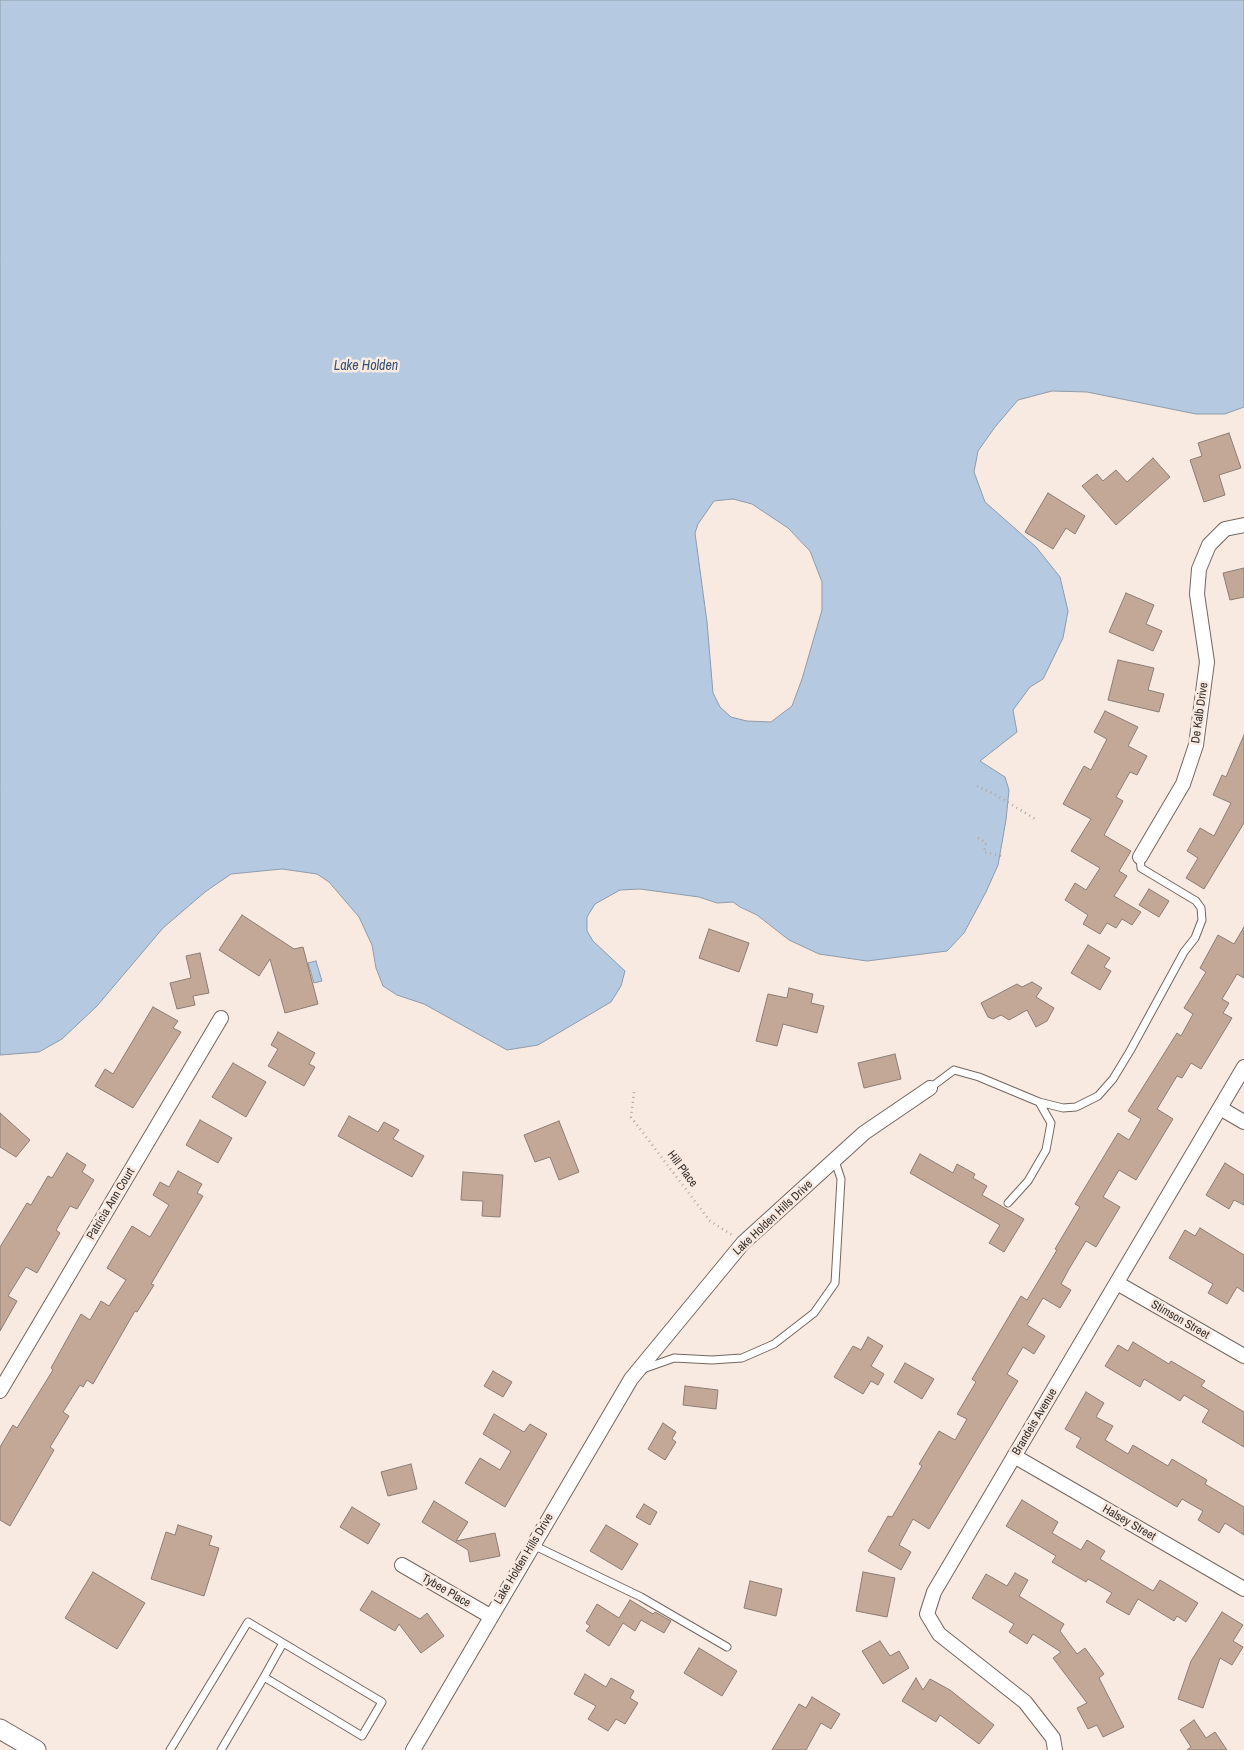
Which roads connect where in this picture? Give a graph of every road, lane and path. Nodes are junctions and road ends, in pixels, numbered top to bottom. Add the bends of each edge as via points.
1 (1244, 526) edge
2 (977, 786) dead end
3 (1037, 820) dead end
4 (978, 838) dead end
5 (1002, 856) dead end
6 (1140, 857) joint
7 (221, 1018) dead end
8 (1244, 1068) edge
9 (930, 1088) joint
10 (634, 1092) dead end
11 (1039, 1102) junction
12 (1220, 1108) junction
13 (1244, 1122) edge
14 (835, 1161) junction
15 (1008, 1203) dead end
16 (743, 1243) junction
17 (1117, 1283) junction
18 (1244, 1356) edge
19 (638, 1370) junction
20 (0, 1391) edge
21 (1014, 1456) junction
22 (532, 1545) junction
23 (402, 1565) dead end
24 (1244, 1590) edge
25 (490, 1616) junction
26 (283, 1643) junction
27 (727, 1647) dead end
28 (264, 1677) junction
29 (0, 1729) edge
30 (36, 1750) edge
31 (170, 1750) edge
32 (221, 1750) edge
33 (413, 1750) edge
34 (1055, 1750) edge

1 - 6 street, De Kalb Drive via 1225,529 1209,545 1199,569 1197,594 1207,662 1196,745 1183,784
2 - 3 path
4 - 5 path via 986,843 984,852
6 - 11 lane via 1141,868 1196,901 1201,908 1202,920 1195,938 1113,1079 1098,1096 1076,1107 1062,1108
7 - 20 street, Patricia Ann Court
8 - 12 street, Brandeis Avenue
9 - 11 lane via 954,1070
9 - 14 street, Lake Holden Hills Drive via 864,1133
10 - 16 path, Hill Place via 631,1117 710,1220
11 - 15 lane via 1051,1123 1046,1150 1028,1181
12 - 13 street
12 - 17 street, Brandeis Avenue
14 - 16 street, Lake Holden Hills Drive
14 - 19 lane via 841,1179 835,1283 814,1313 774,1344 742,1358 674,1358
16 - 19 street, Lake Holden Hills Drive
17 - 18 street, Stimson Street
17 - 21 street, Brandeis Avenue
19 - 22 street, Lake Holden Hills Drive
21 - 24 street, Halsey Street
21 - 34 street, Brandeis Avenue via 934,1592 928,1614 939,1634 1025,1702 1052,1738
22 - 25 street, Lake Holden Hills Drive
22 - 27 lane via 641,1597
23 - 25 street, Tybee Place
25 - 33 street, Lake Holden Hills Drive
26 - 28 lane
26 - 28 lane via 382,1702 362,1736
26 - 31 lane via 248,1622
28 - 32 lane
29 - 30 street

